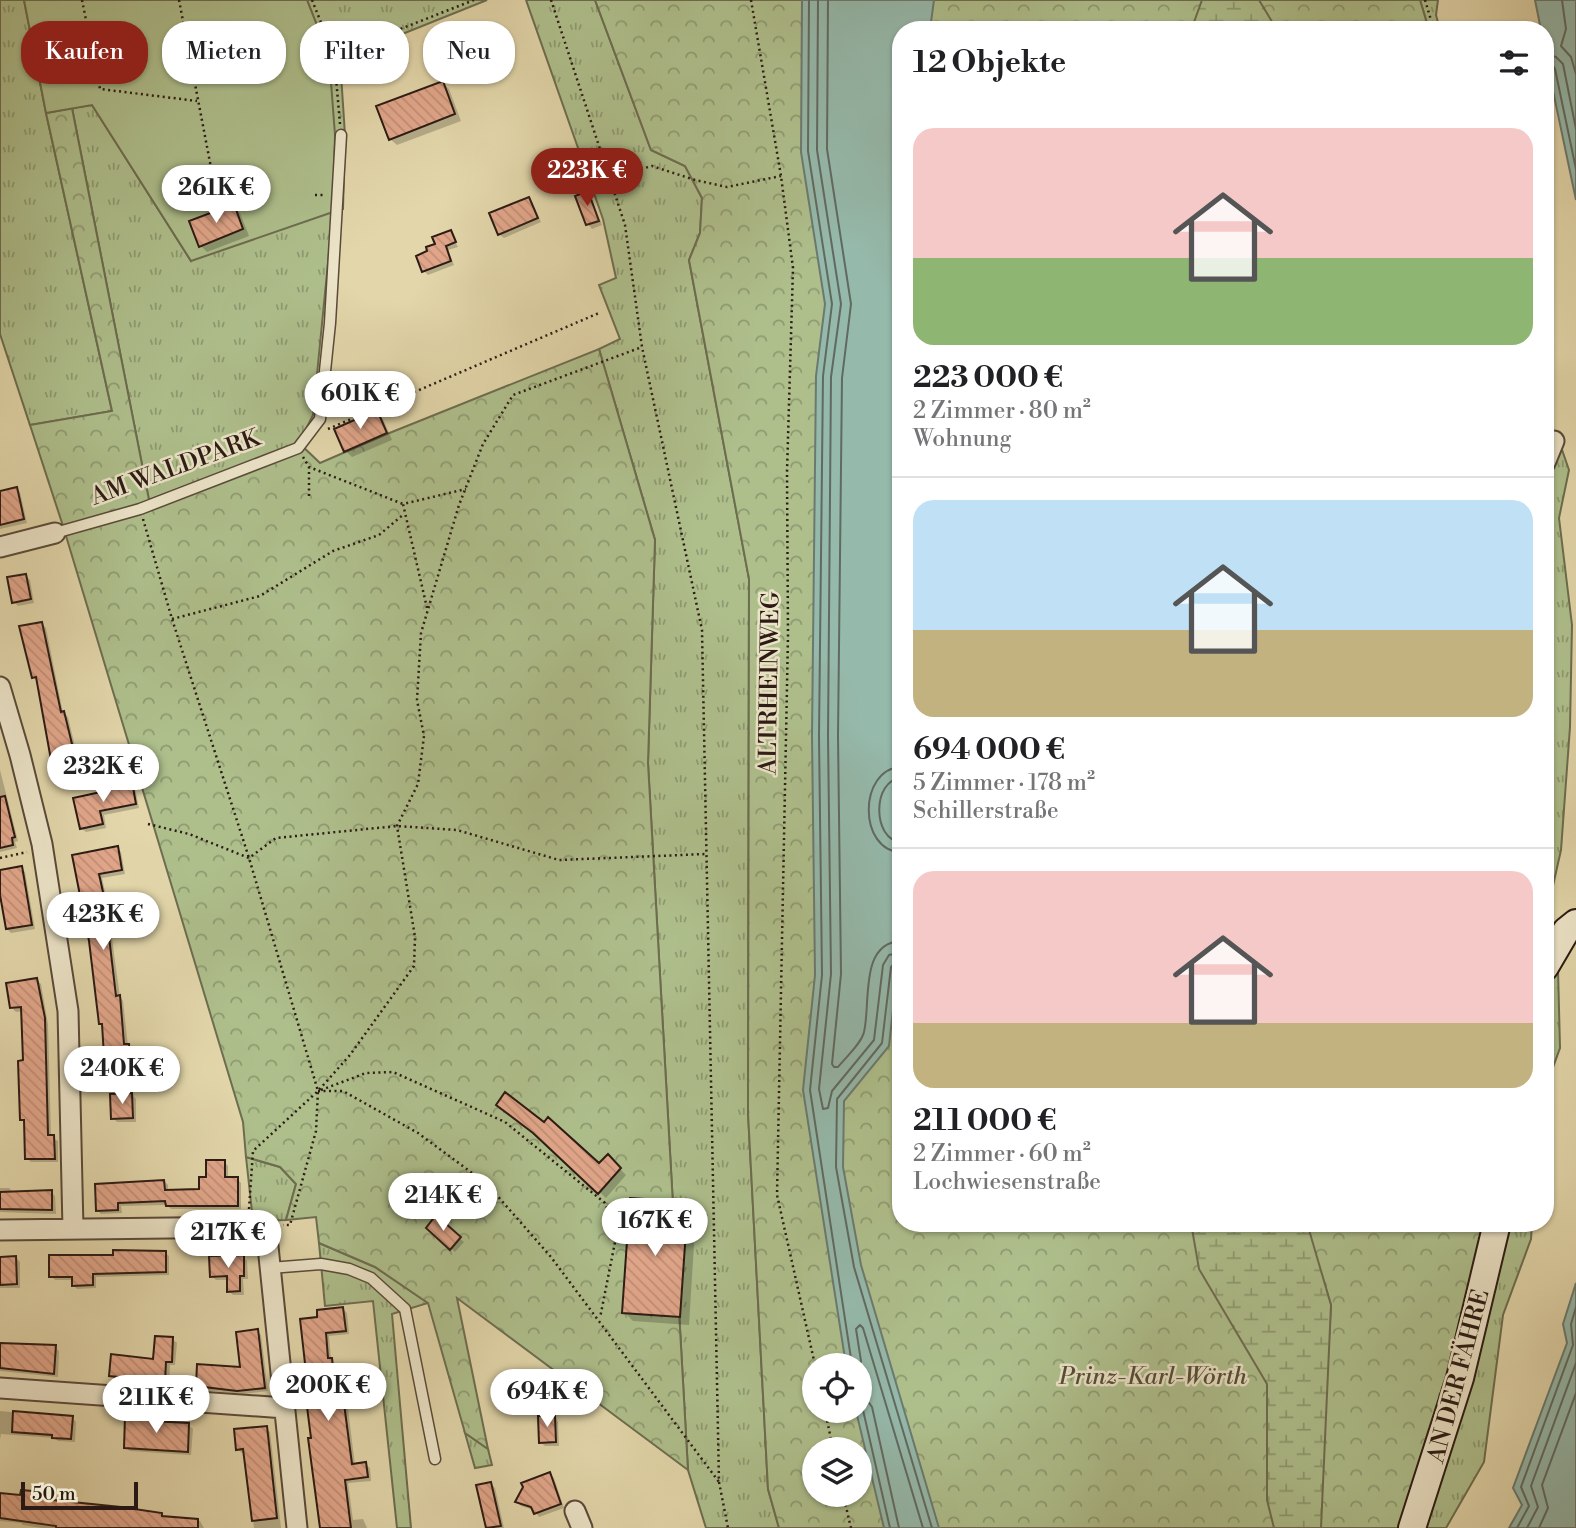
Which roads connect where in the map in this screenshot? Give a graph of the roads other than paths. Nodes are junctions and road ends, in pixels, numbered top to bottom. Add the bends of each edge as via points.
1 (341, 135) road end
2 (55, 533) joint
3 (0, 547) edge
4 (0, 687) edge
5 (1576, 922) edge
6 (1554, 952) edge
7 (73, 1229) junction
8 (0, 1230) edge
9 (1495, 1232) edge
10 (270, 1268) junction
11 (0, 1388) edge
12 (285, 1408) junction
13 (435, 1459) dead end
14 (297, 1528) edge
15 (1412, 1528) edge

1 - 2 lane, AM WALDPARK via 320,419 306,439 298,449 140,509
2 - 3 street, AM WALDPARK
4 - 7 street via 42,844 68,1011
5 - 6 street
7 - 8 street
7 - 10 street via 257,1227
9 - 15 street, AN DER FÄHRE via 1460,1378
10 - 12 street
10 - 13 lane via 321,1264 349,1269 370,1278 405,1309
11 - 12 street
12 - 14 street

